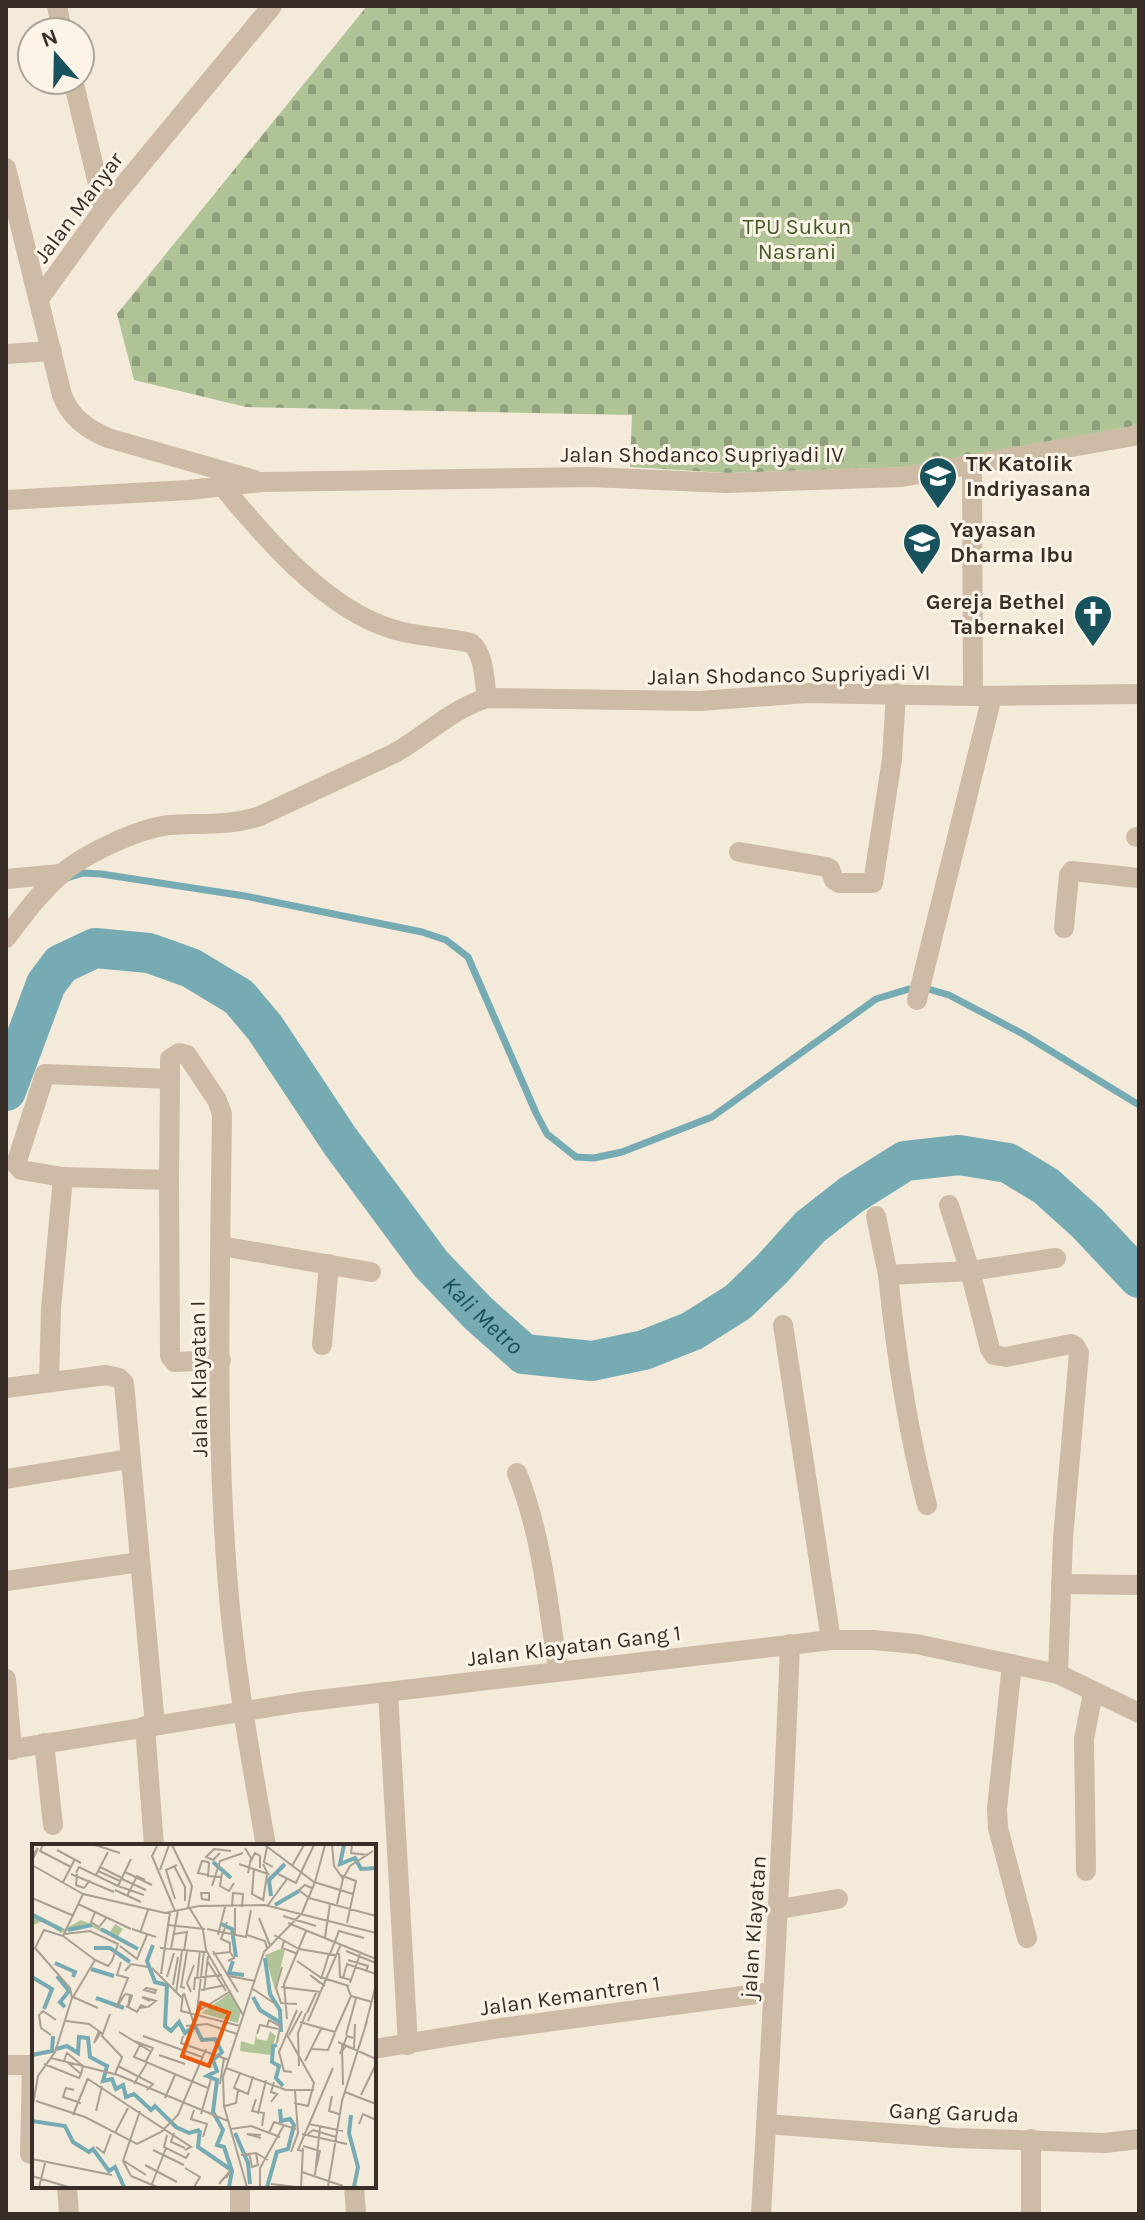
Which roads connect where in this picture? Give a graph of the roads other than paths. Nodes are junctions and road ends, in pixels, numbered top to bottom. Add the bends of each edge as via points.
1 (272, 6) edge
2 (77, 96) edge
3 (6, 168) edge
4 (104, 209) junction
5 (39, 299) junction
6 (52, 351) junction
7 (6, 354) edge
8 (1139, 435) edge
9 (972, 466) junction
10 (262, 482) junction
11 (223, 487) junction
12 (6, 500) edge
13 (896, 693) junction
14 (1139, 694) edge
15 (983, 696) junction
16 (487, 698) junction
17 (739, 852) dead end
18 (60, 874) junction
19 (1139, 878) edge
20 (6, 879) edge
21 (1064, 928) dead end
22 (6, 938) edge
23 (920, 989) dead end
24 (170, 1079) junction
25 (63, 1177) junction
26 (169, 1180) junction
27 (949, 1205) dead end
28 (876, 1216) dead end
29 (221, 1246) junction
30 (1056, 1258) dead end
31 (329, 1264) junction
32 (970, 1271) junction
33 (371, 1272) dead end
34 (888, 1275) junction
35 (783, 1325) dead end
36 (322, 1345) dead end
37 (221, 1360) junction
38 (49, 1382) junction
39 (6, 1388) edge
40 (129, 1459) junction
41 (517, 1473) dead end
42 (6, 1479) edge
43 (927, 1505) dead end
44 (140, 1562) junction
45 (6, 1581) edge
46 (1061, 1584) junction
47 (1139, 1585) edge
48 (831, 1640) junction
49 (790, 1644) junction
50 (1012, 1664) junction
51 (558, 1670) junction
52 (1058, 1674) junction
53 (6, 1679) edge
54 (388, 1692) junction
55 (1093, 1693) junction
56 (244, 1710) junction
57 (1139, 1713) edge
58 (150, 1725) junction
59 (44, 1743) junction
60 (9, 1750) edge
61 (53, 1825) dead end
62 (154, 1844) edge
63 (266, 1844) edge
64 (1086, 1871) dead end
65 (838, 1899) dead end
66 (780, 1909) junction
67 (1027, 1938) dead end
68 (773, 1992) junction
69 (408, 2045) junction
70 (376, 2049) edge
71 (6, 2065) edge
72 (32, 2065) edge
73 (32, 2095) edge
74 (766, 2124) junction
75 (1031, 2139) junction
76 (1139, 2139) edge
77 (30, 2154) dead end
78 (67, 2188) edge
79 (240, 2188) edge
80 (354, 2188) edge
81 (69, 2214) edge
82 (240, 2214) edge
83 (356, 2214) edge
84 (761, 2214) edge
85 (1031, 2214) edge

1 - 4 street, Jalan Manyar
2 - 4 street
3 - 5 street
4 - 5 street, Jalan Manyar
5 - 6 street, Jalan Manyar
6 - 7 street
6 - 10 street, Jalan Manyar via 66,406 94,432
8 - 9 street, Jalan Shodanco Supriyadi IV
9 - 10 street, Jalan Shodanco Supriyadi IV via 902,477 726,483 591,477
9 - 15 street
10 - 11 street
11 - 12 street
11 - 16 street via 261,532 342,606 393,630 471,643 481,660
13 - 15 street, Jalan Shodanco Supriyadi VI
13 - 16 street, Jalan Shodanco Supriyadi VI via 700,701
13 - 17 street via 873,883 839,883 827,867
14 - 15 street, Jalan Shodanco Supriyadi VI
15 - 23 street
16 - 18 street via 449,714 395,753 273,811 241,823 146,831 115,842
18 - 20 street
18 - 22 street
19 - 21 street via 1072,871
24 - 25 street via 45,1074 16,1164 21,1170
24 - 26 street
24 - 29 street, Jalan Klayatan I via 170,1059 187,1055 222,1114
25 - 26 street
25 - 38 street
26 - 37 street via 170,1356 175,1362
27 - 32 street
28 - 34 street
29 - 31 street
29 - 37 street, Jalan Klayatan I
30 - 32 street
31 - 33 street
31 - 36 street
32 - 34 street
32 - 46 street via 994,1355 1071,1344 1079,1353
34 - 43 street via 911,1443
35 - 48 street
37 - 56 street, Jalan Klayatan I via 223,1503
38 - 39 street
38 - 40 street via 119,1378 126,1391
40 - 42 street
40 - 44 street
41 - 51 street via 540,1551
44 - 45 street
44 - 58 street
46 - 47 street
46 - 52 street
48 - 49 street, Jalan Klayatan Gang 1
48 - 50 street, Jalan Klayatan Gang 1 via 916,1644
49 - 51 street, Jalan Klayatan Gang 1
49 - 66 street, jalan Klayatan
50 - 52 street, Jalan Klayatan Gang 1
50 - 67 street via 998,1828
51 - 54 street, Jalan Klayatan Gang 1
52 - 55 street, Jalan Klayatan Gang 1
53 - 60 street
54 - 56 street, Jalan Klayatan Gang 1
54 - 69 street
55 - 57 street, Jalan Klayatan Gang 1
55 - 64 street via 1084,1739
56 - 58 street, Jalan Klayatan Gang 1
56 - 63 street, Jalan Klayatan I
58 - 59 street, Jalan Klayatan Gang 1
58 - 62 street
59 - 60 street, Jalan Klayatan Gang 1
59 - 61 street
65 - 66 street
66 - 68 street, jalan Klayatan
68 - 69 street, Jalan Kemantren 1
68 - 74 street, jalan Klayatan
69 - 70 street, Jalan Kemantren 1
71 - 72 street
73 - 77 street
74 - 75 street, Gang Garuda
74 - 84 street, jalan Klayatan
75 - 76 street, Gang Garuda
75 - 85 street
78 - 81 street
79 - 82 street
80 - 83 street

